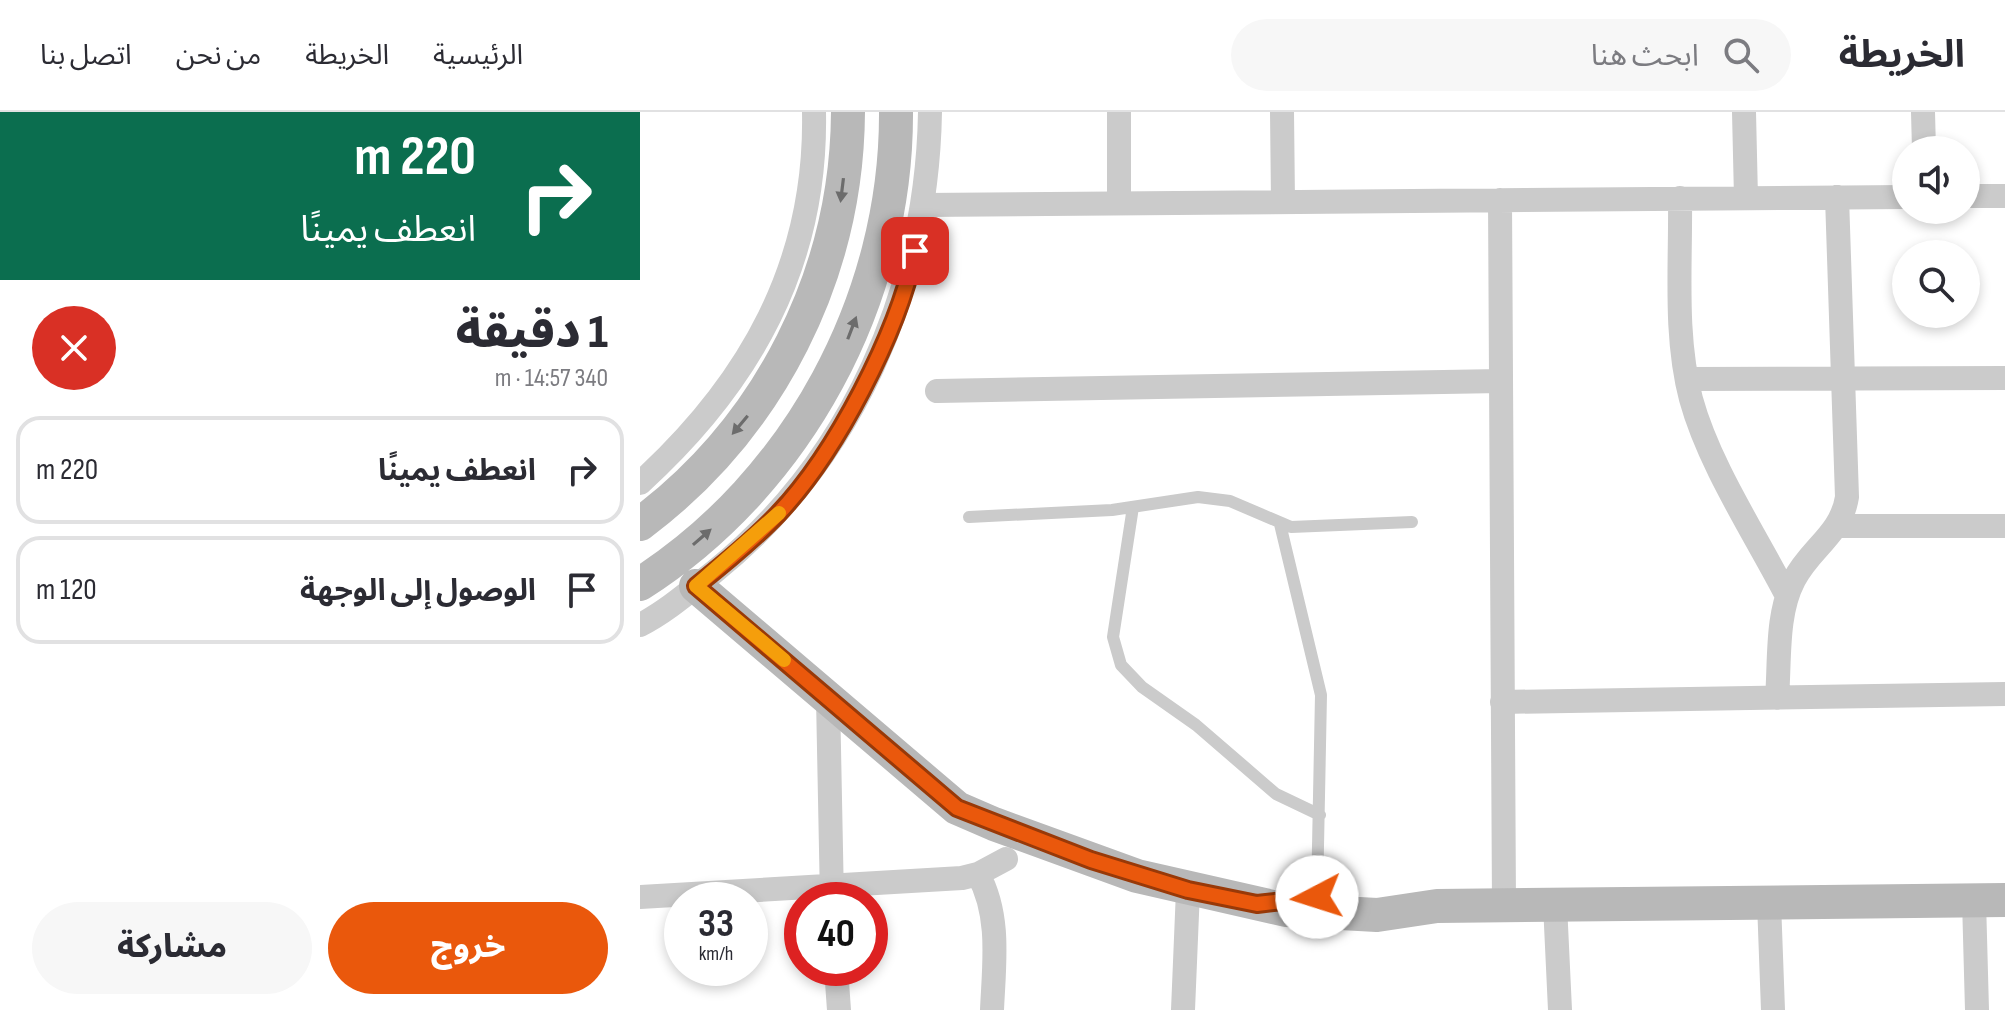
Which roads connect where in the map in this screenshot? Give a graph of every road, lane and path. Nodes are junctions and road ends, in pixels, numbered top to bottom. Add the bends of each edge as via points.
1 (814, 112) edge
2 (848, 112) edge
3 (896, 112) edge
4 (930, 112) edge
5 (1119, 112) edge
6 (1282, 112) edge
7 (1744, 112) edge
8 (1923, 112) edge
9 (1924, 136) edge
10 (1980, 196) edge
11 (2005, 196) edge
12 (1837, 197) junction
13 (1892, 197) edge
14 (1680, 198) junction
15 (1746, 198) junction
16 (1500, 200) junction
17 (1283, 202) junction
18 (1119, 203) junction
19 (924, 205) junction
20 (1844, 378) junction
21 (2005, 378) edge
22 (1687, 379) junction
23 (1501, 381) junction
24 (937, 391) dead end
25 (640, 483) edge
26 (1133, 507) junction
27 (969, 517) dead end
28 (1412, 522) dead end
29 (640, 524) edge
30 (1280, 524) junction
31 (1839, 526) junction
32 (2005, 526) edge
33 (640, 584) edge
34 (696, 586) junction
35 (1787, 596) junction
36 (640, 625) edge
37 (2005, 694) edge
38 (828, 698) junction
39 (1777, 698) junction
40 (1502, 702) junction
41 (1320, 815) junction
42 (1006, 859) dead end
43 (978, 874) junction
44 (831, 882) edge
45 (888, 886) edge
46 (1188, 890) junction
47 (784, 894) edge
48 (640, 897) edge
49 (1317, 897) junction
50 (1990, 900) edge
51 (1769, 902) junction
52 (1257, 904) junction
53 (1555, 904) junction
54 (1437, 906) junction
55 (1504, 906) junction
56 (837, 986) edge
57 (839, 1010) edge
58 (992, 1010) edge
59 (1183, 1010) edge
60 (1560, 1010) edge
61 (1773, 1010) edge
62 (1977, 1010) edge

1 - 25 street via 808,198 794,263 769,321 733,381 685,442
2 -> 29 street via 842,199 828,257 784,361 750,414 705,467
33 -> 3 street via 704,537 745,497 818,400 845,346 883,238
4 - 19 street
5 - 18 street
6 - 17 street
7 - 15 street
8 - 9 street
10 - 11 street
12 - 13 street
12 - 15 street
12 - 20 street
14 - 15 street
14 - 16 street
14 - 22 street
16 - 17 street
16 - 23 street
17 - 18 street
18 - 19 street
19 - 34 street via 910,274 886,342 853,405 781,511
20 - 21 street
20 - 22 street
20 - 31 street via 1847,497
22 - 35 street via 1704,436
23 - 24 street
23 - 40 street
26 - 27 lane
26 - 30 lane via 1178,498 1215,498
26 - 41 lane via 1113,637 1121,665 1276,794
28 - 30 lane via 1304,528
30 - 41 lane via 1319,677
31 - 32 street
31 - 35 street via 1805,562
34 - 36 street
34 - 38 street
35 - 39 street
37 - 39 street
38 - 44 street
38 - 46 street via 957,808 1091,860
39 - 40 street
40 - 55 street
41 - 49 lane
42 - 43 street
43 - 45 street
43 - 58 street via 995,930
46 - 52 street
46 - 59 street
47 - 48 street
49 - 52 street
49 - 54 street
50 - 51 street
50 - 62 street
51 - 53 street
51 - 61 street
52 - 54 street via 1347,915
53 - 55 street
53 - 60 street
54 - 55 street
56 - 57 street

